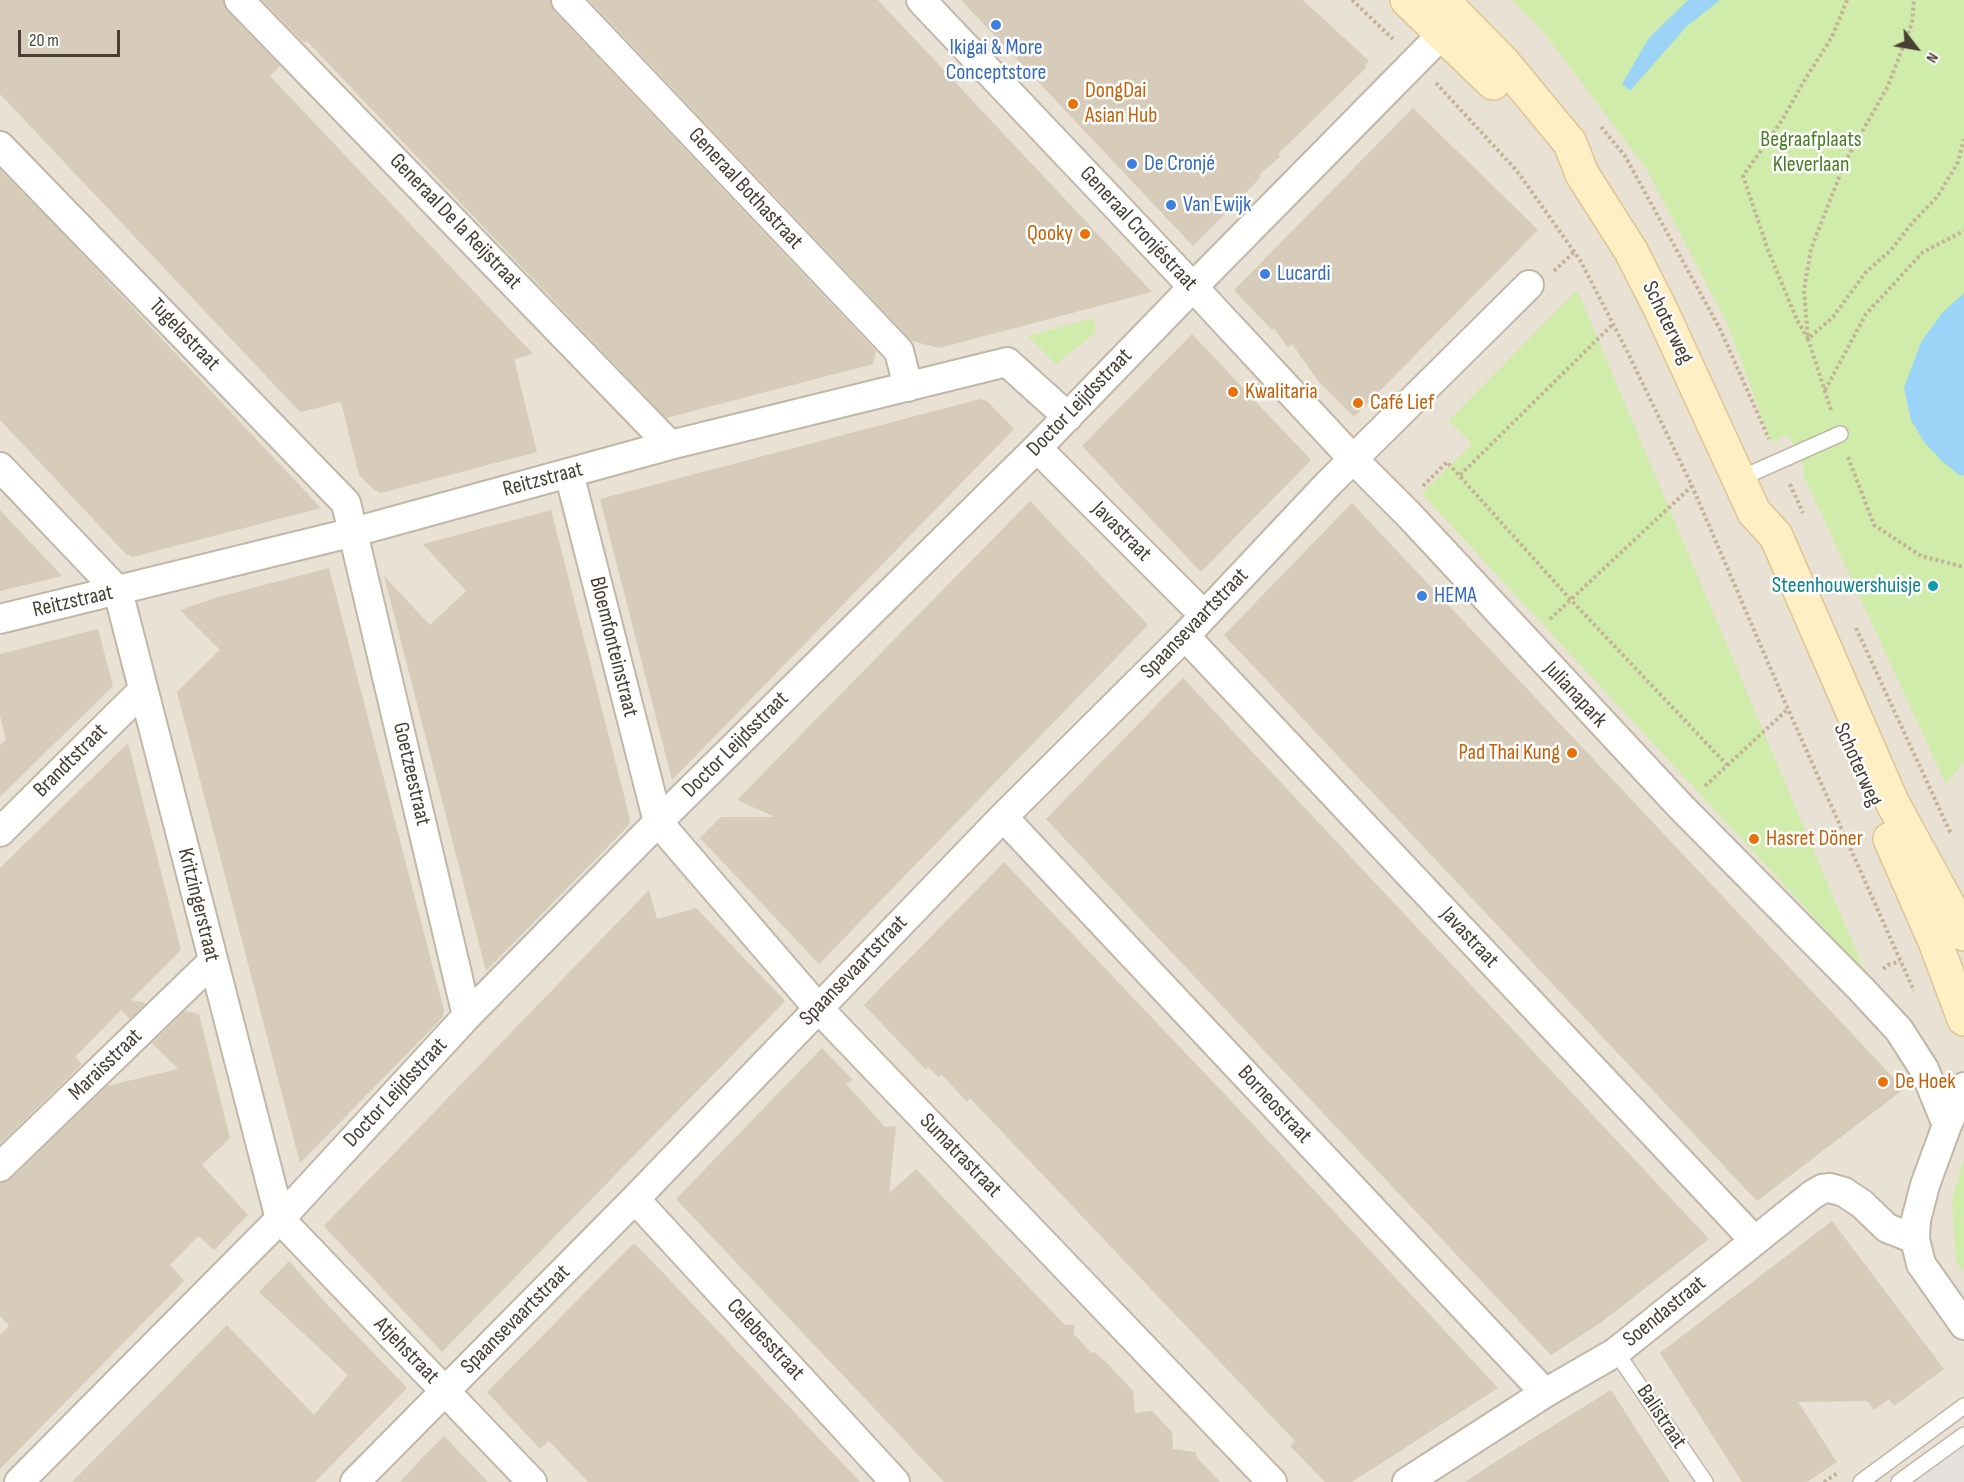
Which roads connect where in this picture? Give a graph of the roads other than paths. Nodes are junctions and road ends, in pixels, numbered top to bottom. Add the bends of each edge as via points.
1 (239, 0) edge
2 (566, 0) edge
3 (921, 0) edge
4 (1407, 0) edge
5 (1448, 17) edge
6 (0, 146) edge
7 (1529, 285) dead end
8 (1193, 287) junction
9 (908, 387) junction
10 (1068, 417) junction
11 (1840, 434) road end
12 (670, 445) junction
13 (1037, 448) junction
14 (1353, 459) junction
15 (0, 467) edge
16 (569, 473) junction
17 (1739, 479) junction
18 (1754, 512) junction
19 (354, 532) junction
20 (118, 591) junction
21 (1204, 615) junction
22 (0, 619) edge
23 (1185, 636) junction
24 (142, 690) junction
25 (1003, 817) junction
26 (658, 822) junction
27 (0, 832) edge
28 (1964, 934) edge
29 (212, 962) junction
30 (818, 1008) junction
31 (1962, 1011) edge
32 (467, 1016) junction
33 (1964, 1087) edge
34 (1947, 1125) junction
35 (0, 1167) edge
36 (635, 1198) junction
37 (280, 1219) junction
38 (1915, 1239) junction
39 (1754, 1240) junction
40 (1964, 1325) edge
41 (1616, 1352) junction
42 (445, 1391) junction
43 (1545, 1393) junction
44 (1964, 1406) edge
45 (1964, 1435) edge
46 (19, 1482) edge
47 (355, 1482) edge
48 (532, 1482) edge
49 (895, 1482) edge
50 (1272, 1482) edge
51 (1407, 1482) edge
52 (1705, 1482) edge
53 (1861, 1482) edge
54 (1899, 1482) edge

1 - 12 street, Generaal De la Reijstraat
2 - 9 street, Generaal Bothastraat via 899,351
3 - 8 street, Generaal Cronjéstraat
4 - 5 main road, Schoterweg
5 - 8 street, Doctor Leijdsstraat via 1416,61
5 - 17 main road, Schoterweg via 1503,62 1570,143 1582,174 1631,251 1661,310
6 - 19 street, Tugelastraat via 346,503
7 - 14 street
8 - 10 street, Doctor Leijdsstraat
8 - 14 street, Generaal Cronjéstraat
9 - 10 street, Reitzstraat via 1007,362
9 - 12 street, Reitzstraat
10 - 13 street, Doctor Leijdsstraat
11 - 17 lane
12 - 16 street, Reitzstraat
13 - 21 street, Javastraat
13 - 26 street, Doctor Leijdsstraat
14 - 21 street, Spaansevaartstraat
14 - 34 street, Julianapark via 1681,807 1899,1030 1924,1069
15 - 20 street
16 - 19 street, Reitzstraat
16 - 26 street, Bloemfonteinstraat
17 - 18 main road, Schoterweg
18 - 28 main road, Schoterweg via 1776,536 1892,802
18 - 31 main road, Schoterweg via 1758,545 1901,862
19 - 20 street, Reitzstraat
19 - 32 street, Goetzeestraat
20 - 22 street, Reitzstraat
20 - 24 street, Kritzingerstraat
21 - 23 street, Spaansevaartstraat
23 - 25 street, Spaansevaartstraat
23 - 39 street, Javastraat
24 - 27 street, Brandtstraat
24 - 29 street, Kritzingerstraat
25 - 30 street, Spaansevaartstraat
25 - 43 street, Borneostraat
26 - 30 street, Sumatrastraat
26 - 32 street, Doctor Leijdsstraat
29 - 35 street, Maraisstraat
29 - 37 street, Kritzingerstraat
30 - 36 street, Spaansevaartstraat
30 - 50 street, Sumatrastraat
32 - 37 street, Doctor Leijdsstraat
33 - 34 street
34 - 38 street via 1924,1185
36 - 42 street, Spaansevaartstraat
36 - 49 street, Celebesstraat
37 - 42 street, Atjehstraat
37 - 46 street, Doctor Leijdsstraat
38 - 39 street, Soendastraat via 1891,1230 1863,1204 1830,1188 1812,1194
38 - 40 street via 1921,1264
39 - 41 street, Soendastraat
41 - 43 street, Soendastraat
41 - 52 lane, Balistraat
42 - 47 street, Spaansevaartstraat
42 - 48 street, Atjehstraat
43 - 51 street, Soendastraat
44 - 53 lane
45 - 54 lane

